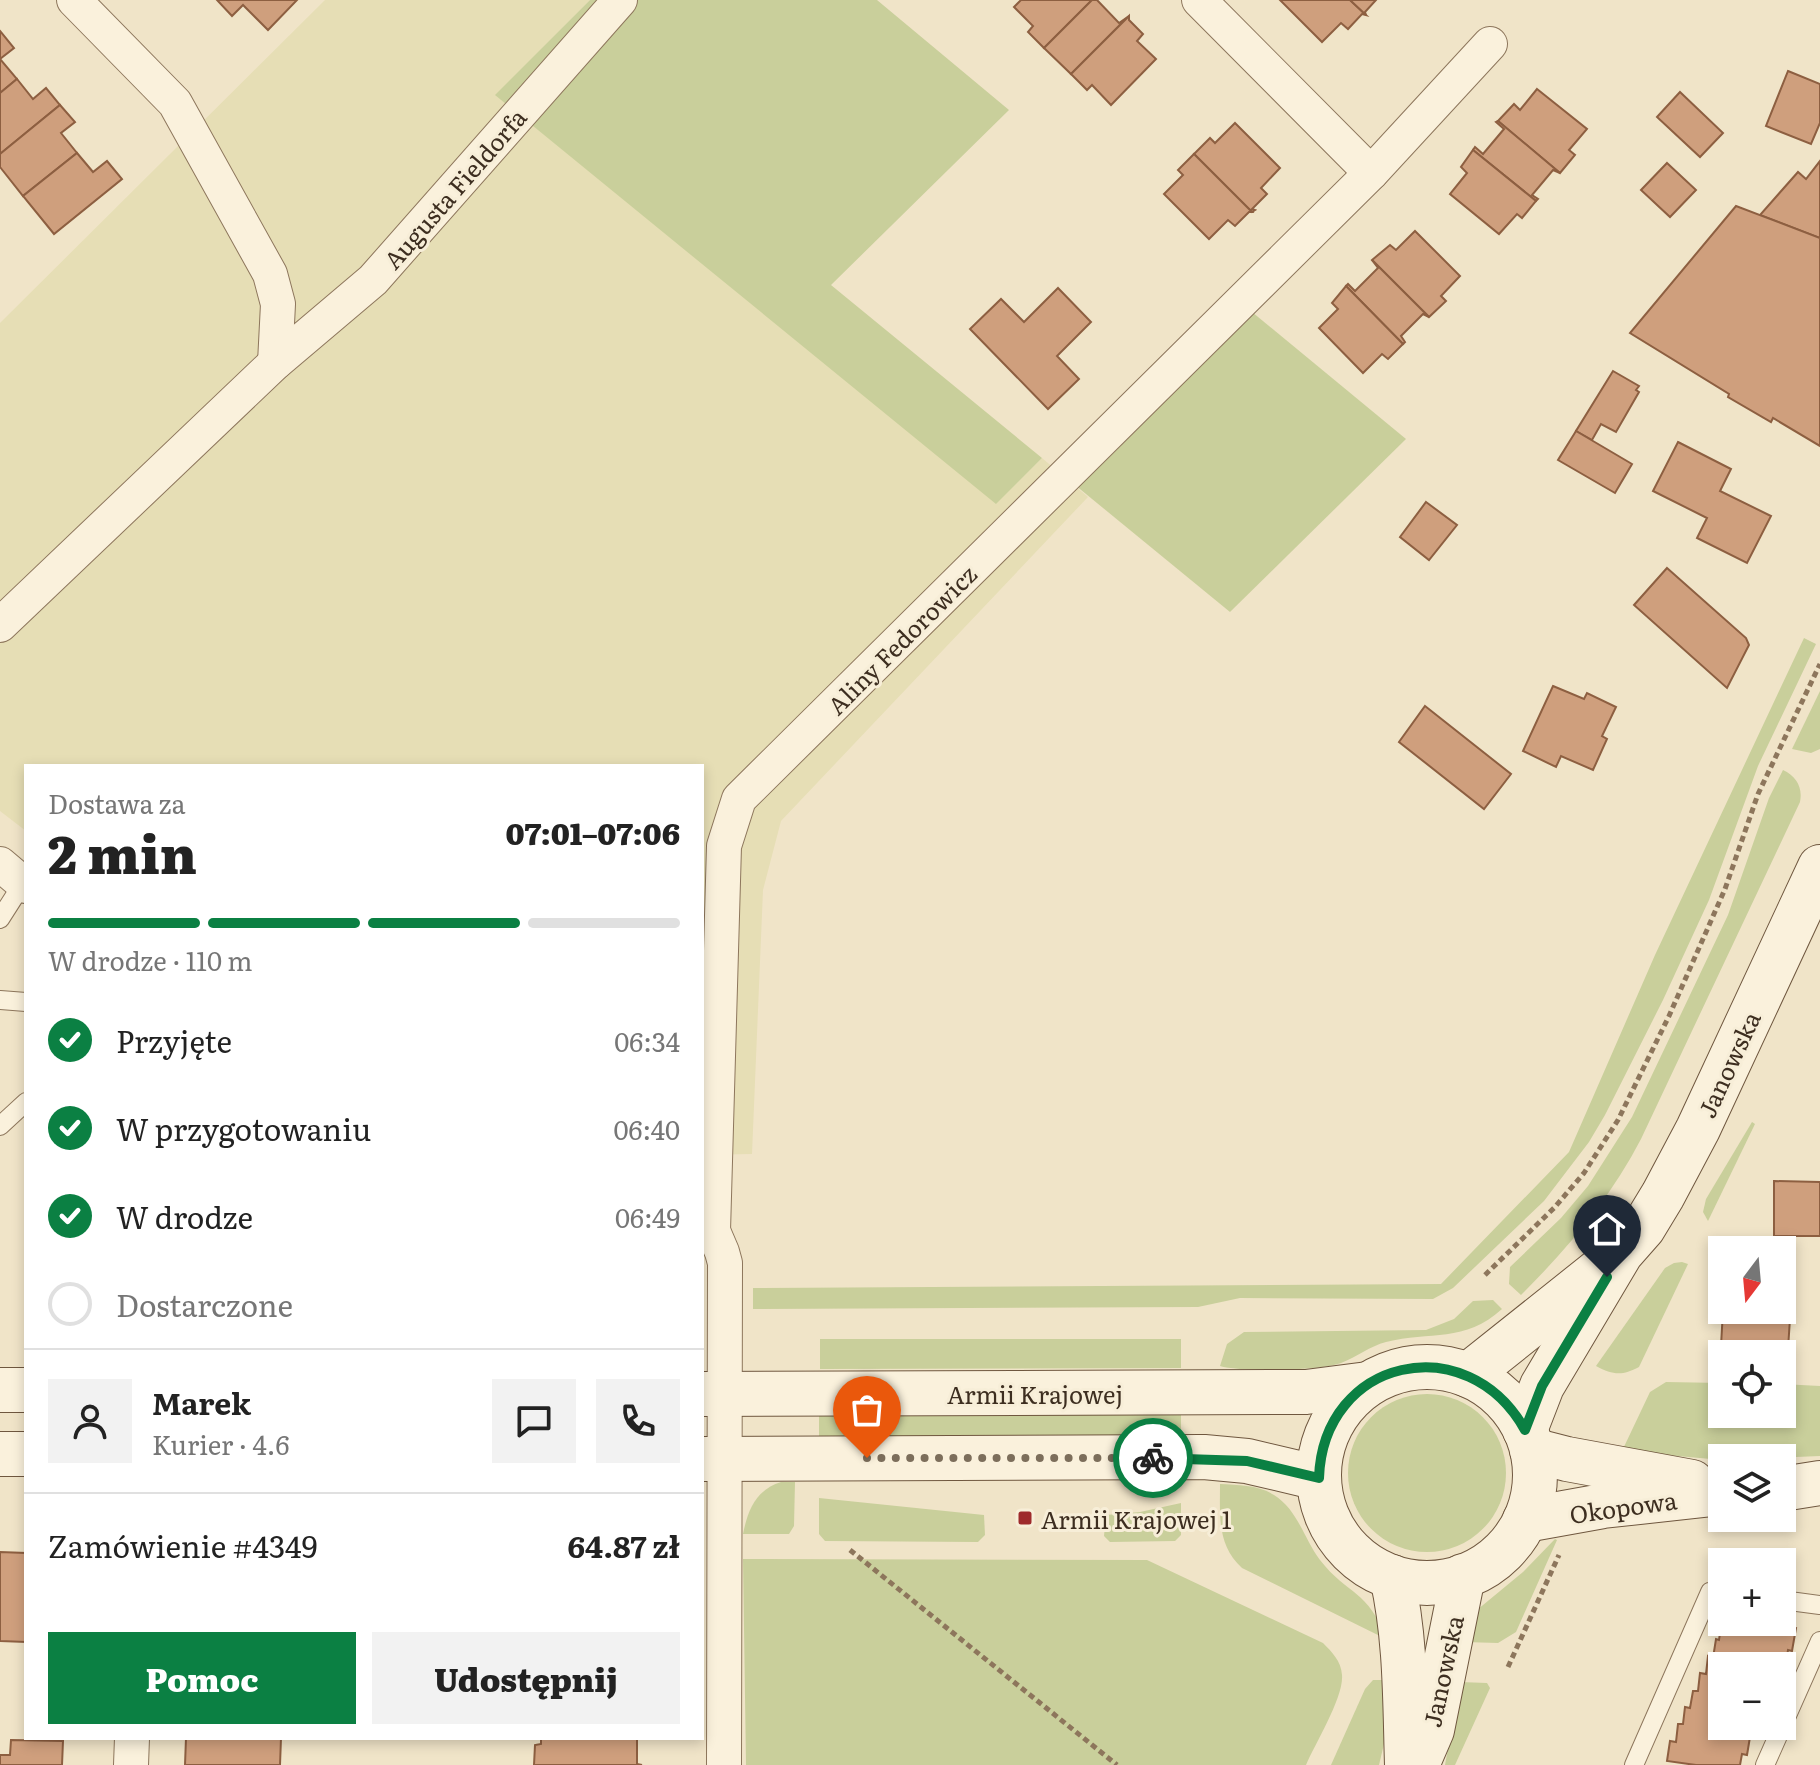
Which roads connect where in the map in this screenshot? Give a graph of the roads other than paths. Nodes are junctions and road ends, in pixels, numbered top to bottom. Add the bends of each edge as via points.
1 (74, 0) edge
2 (620, 0) edge
3 (1199, 0) edge
4 (1490, 44) dead end
5 (1371, 173) junction
6 (275, 363) junction
7 (0, 625) edge
8 (1820, 867) edge
9 (16, 878) edge
10 (0, 919) edge
11 (0, 1000) edge
12 (24, 1002) edge
13 (24, 1104) edge
14 (0, 1126) edge
15 (707, 1229) edge
16 (1621, 1253) junction
17 (1468, 1375) junction
18 (1368, 1384) junction
19 (0, 1390) edge
20 (24, 1390) edge
21 (713, 1394) edge
22 (1528, 1440) junction
23 (0, 1454) edge
24 (24, 1454) edge
25 (712, 1459) edge
26 (1319, 1478) junction
27 (1820, 1483) edge
28 (1708, 1487) edge
29 (1796, 1487) edge
30 (1708, 1492) edge
31 (1525, 1520) junction
32 (1463, 1576) junction
33 (1392, 1577) junction
34 (1708, 1597) edge
35 (1796, 1602) edge
36 (1820, 1605) edge
37 (1820, 1641) edge
38 (132, 1740) edge
39 (131, 1765) edge
40 (724, 1765) edge
41 (1407, 1765) edge
42 (1417, 1765) edge
43 (1634, 1765) edge
44 (1765, 1765) edge

1 - 6 street via 175,103 270,274 278,304
2 - 6 street, Augusta Fieldorfa via 373,280
3 - 5 street
4 - 5 street, Aliny Fedorowicz
5 - 15 street, Aliny Fedorowicz via 739,799 724,846
6 - 7 street, Augusta Fieldorfa
8 - 16 main road, Janowska via 1698,1129 1650,1217
9 - 10 lane
11 - 12 lane
13 - 14 lane
15 - 21 street, Aliny Fedorowicz via 725,1263
16 - 17 main road, Janowska
16 - 22 main road, Janowska via 1542,1386
17 - 18 main road via 1417,1367
17 - 22 main road via 1502,1397
18 - 21 main road, Armii Krajowej via 1306,1392
18 - 26 main road via 1335,1417 1322,1447
19 - 20 main road
21 - 25 street, Aliny Fedorowicz
22 - 28 main road, Okopowa via 1580,1462
22 - 31 main road via 1533,1493
23 - 24 main road
25 - 26 main road via 1204,1457
25 - 40 street
26 - 33 main road via 1325,1510 1340,1539 1363,1562
27 - 29 main road
30 - 31 main road, Okopowa
31 - 32 main road via 1506,1549
32 - 33 main road via 1427,1583
32 - 42 main road, Janowska via 1432,1730
33 - 41 main road, Janowska via 1406,1664
34 - 43 lane
35 - 36 lane
37 - 44 lane
38 - 39 street

